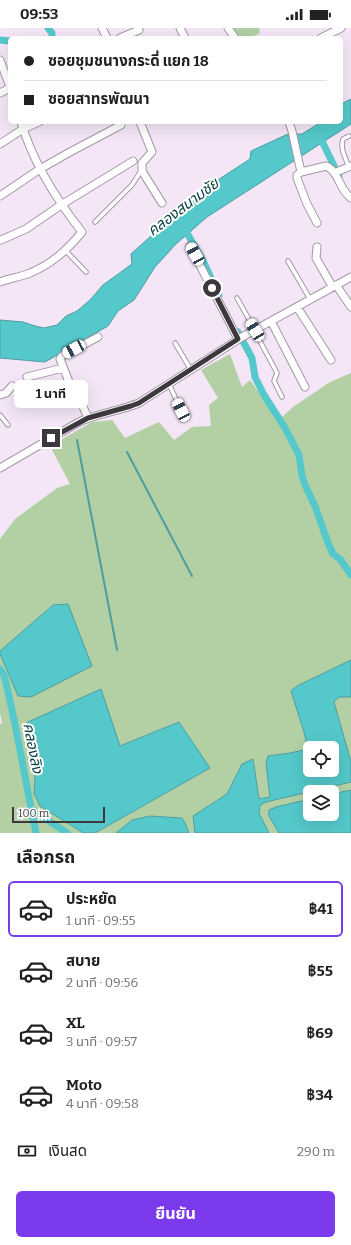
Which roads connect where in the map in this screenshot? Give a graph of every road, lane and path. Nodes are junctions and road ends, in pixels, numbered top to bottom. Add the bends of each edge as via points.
1 (341, 28) edge
2 (139, 29) edge
3 (124, 36) edge
4 (325, 36) edge
5 (0, 60) edge
6 (8, 82) edge
7 (141, 124) edge
8 (290, 124) edge
9 (121, 125) dead end
10 (22, 126) edge
11 (349, 136) dead end
12 (0, 144) edge
13 (133, 161) dead end
14 (350, 166) edge
15 (40, 169) junction
16 (142, 170) junction
17 (301, 172) junction
18 (336, 172) junction
19 (0, 196) edge
20 (351, 198) edge
21 (162, 203) dead end
22 (61, 205) junction
23 (95, 222) dead end
24 (317, 222) dead end
25 (1, 240) dead end
26 (190, 246) dead end
27 (317, 248) dead end
28 (66, 251) junction
29 (288, 260) dead end
30 (86, 272) dead end
31 (351, 276) edge
32 (0, 282) edge
33 (334, 286) junction
34 (237, 298) dead end
35 (310, 299) junction
36 (297, 307) junction
37 (351, 307) edge
38 (271, 322) junction
39 (254, 330) junction
40 (98, 337) dead end
41 (239, 338) junction
42 (175, 343) dead end
43 (332, 360) dead end
44 (63, 368) junction
45 (190, 370) junction
46 (27, 377) dead end
47 (169, 384) junction
48 (12, 386) dead end
49 (305, 387) dead end
50 (0, 395) edge
51 (282, 397) dead end
52 (181, 410) dead end
53 (0, 415) edge
54 (88, 418) junction
55 (8, 425) dead end
56 (0, 468) edge

1 - 4 street
2 - 3 street
5 - 6 street
7 - 16 street via 152,152 142,163
8 - 17 street
9 - 15 street
10 - 12 street
10 - 15 street
11 - 14 lane via 343,139 342,152
13 - 22 street
14 - 18 street
15 - 19 street
15 - 22 street
16 - 21 street
16 - 23 lane via 132,185
17 - 18 street via 326,166
17 - 24 street via 297,178
18 - 20 street via 345,193
22 - 25 street via 26,229
22 - 28 street via 82,232
26 - 41 street
27 - 33 street via 316,258
28 - 30 lane
28 - 32 street via 30,274
29 - 35 lane
31 - 33 street
33 - 35 street
33 - 37 street
34 - 39 lane
35 - 36 street
36 - 38 street
36 - 43 street
38 - 39 street
38 - 49 street
39 - 41 street
39 - 51 lane via 277,373 274,381
40 - 44 street via 61,357
41 - 45 street
42 - 45 lane
44 - 46 street
44 - 54 street
45 - 47 street
47 - 52 lane
47 - 54 street via 135,404
48 - 50 street
53 - 55 lane
54 - 56 street

